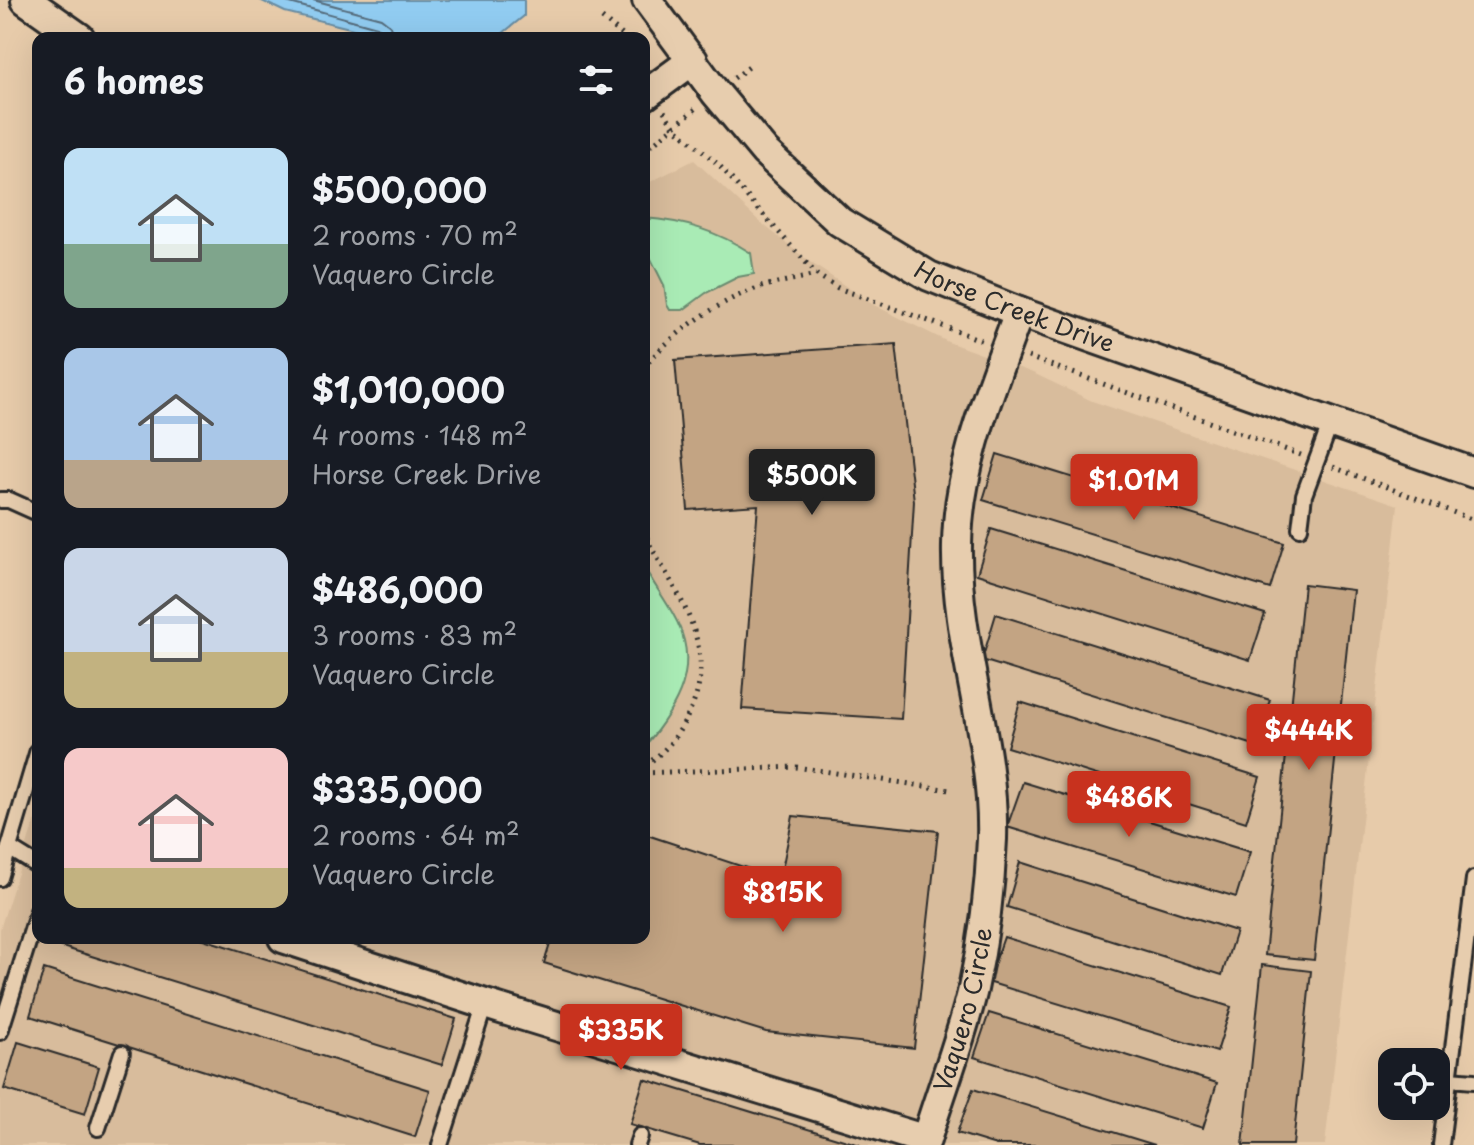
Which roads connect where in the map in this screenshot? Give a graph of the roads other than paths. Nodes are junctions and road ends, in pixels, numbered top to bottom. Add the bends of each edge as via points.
1 (26, 0) edge
2 (647, 0) edge
3 (71, 32) edge
4 (693, 60) junction
5 (650, 92) edge
6 (1019, 312) junction
7 (1331, 422) junction
8 (1474, 473) edge
9 (0, 500) edge
10 (32, 510) edge
11 (1300, 528) dead end
12 (32, 770) edge
13 (9, 848) junction
14 (32, 862) edge
15 (0, 878) edge
16 (1474, 879) edge
17 (32, 930) edge
18 (301, 944) edge
19 (1467, 1000) edge
20 (485, 1004) junction
21 (0, 1032) edge
22 (122, 1053) dead end
23 (1450, 1079) joint
24 (1474, 1081) edge
25 (1444, 1120) edge
26 (98, 1128) dead end
27 (925, 1142) edge
28 (440, 1145) edge
29 (1441, 1145) edge

1 - 3 street
2 - 4 street, Horse Creek Drive
4 - 5 street
4 - 6 street, Horse Creek Drive via 765,152 840,222 929,276
6 - 7 street, Horse Creek Drive
6 - 27 street, Vaquero Circle via 977,426 956,543 992,835 987,912 972,992
7 - 8 street, Horse Creek Drive
7 - 11 lane via 1304,495
9 - 10 lane
12 - 13 lane
13 - 14 lane
13 - 15 lane
16 - 19 lane
17 - 21 lane
18 - 20 street, Vaquero Circle
19 - 23 lane
20 - 27 street, Vaquero Circle
20 - 28 lane
22 - 26 lane
23 - 24 lane
25 - 29 lane

